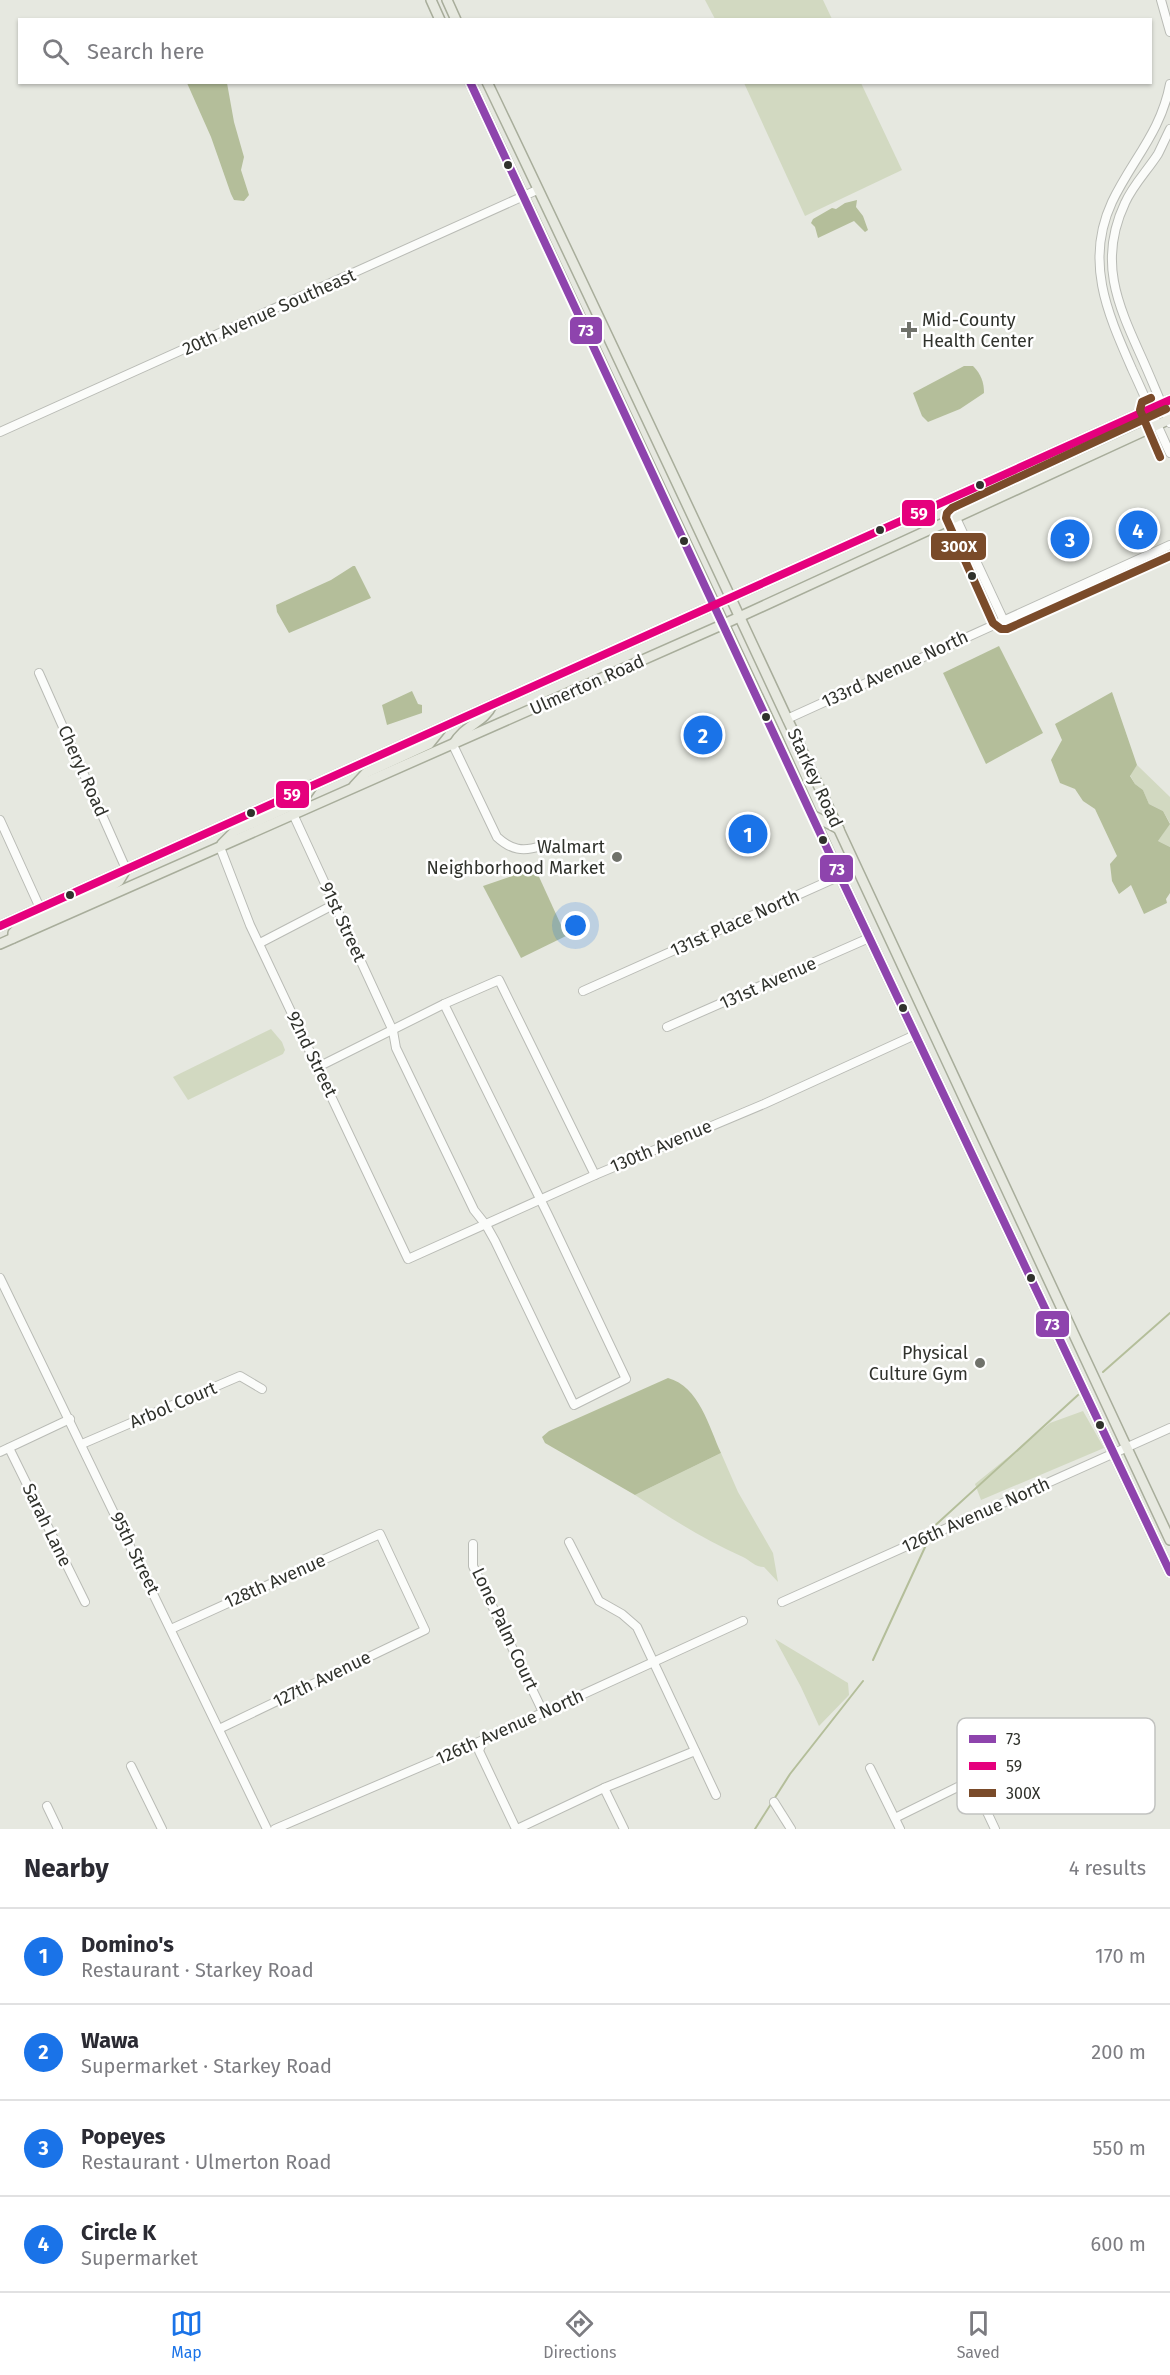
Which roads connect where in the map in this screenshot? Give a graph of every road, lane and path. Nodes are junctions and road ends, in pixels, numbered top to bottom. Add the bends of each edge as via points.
1 (431, 0) edge
2 (447, 0) edge
3 (1161, 0) edge
4 (439, 18) edge
5 (455, 18) edge
6 (1170, 32) edge
7 (471, 84) edge
8 (488, 84) edge
9 (1170, 84) edge
10 (1170, 129) edge
11 (537, 190) junction
12 (524, 196) junction
13 (1166, 402) edge
14 (1150, 409) junction
15 (1170, 421) edge
16 (1157, 425) junction
17 (0, 432) edge
18 (1170, 453) edge
19 (956, 518) junction
20 (1170, 545) edge
21 (730, 598) junction
22 (715, 605) junction
23 (740, 617) junction
24 (1003, 620) junction
25 (724, 624) junction
26 (39, 673) dead end
27 (492, 705) junction
28 (788, 719) junction
29 (442, 727) junction
30 (453, 744) junction
31 (313, 785) junction
32 (353, 788) junction
33 (293, 814) junction
34 (812, 814) junction
35 (0, 820) edge
36 (839, 829) junction
37 (541, 846) dead end
38 (220, 847) junction
39 (126, 869) junction
40 (840, 876) junction
41 (335, 904) junction
42 (40, 908) junction
43 (0, 926) edge
44 (13, 938) junction
45 (869, 938) junction
46 (260, 943) junction
47 (0, 944) edge
48 (583, 991) dead end
49 (444, 1005) junction
50 (923, 1013) junction
51 (668, 1027) dead end
52 (393, 1031) junction
53 (915, 1035) junction
54 (318, 1067) junction
55 (958, 1087) junction
56 (594, 1175) junction
57 (540, 1201) junction
58 (486, 1225) junction
59 (408, 1259) joint
60 (0, 1278) edge
61 (262, 1389) dead end
62 (70, 1419) junction
63 (1170, 1428) edge
64 (82, 1444) junction
65 (9, 1448) junction
66 (1127, 1448) junction
67 (0, 1452) edge
68 (1115, 1453) junction
69 (1170, 1540) edge
70 (569, 1542) dead end
71 (473, 1544) dead end
72 (1170, 1572) edge
73 (85, 1602) dead end
74 (782, 1602) dead end
75 (743, 1621) dead end
76 (171, 1629) junction
77 (425, 1630) joint
78 (654, 1663) junction
79 (543, 1712) junction
80 (219, 1729) junction
81 (483, 1740) junction
82 (695, 1751) junction
83 (131, 1766) dead end
84 (870, 1768) dead end
85 (957, 1787) edge
86 (604, 1788) junction
87 (716, 1795) dead end
88 (774, 1802) dead end
89 (47, 1806) dead end
90 (988, 1814) edge
91 (895, 1818) junction
92 (58, 1829) edge
93 (162, 1829) edge
94 (267, 1829) edge
95 (275, 1829) edge
96 (516, 1829) edge
97 (624, 1829) edge
98 (791, 1829) edge
99 (900, 1829) edge
100 (995, 1829) edge

1 - 4 main road
2 - 5 main road
3 - 6 street
7 - 12 main road, Starkey Road
8 - 11 main road, Starkey Road
9 - 14 street via 1149,141 1112,203 1099,262 1109,315
10 - 13 street via 1125,203 1111,255 1120,308
11 - 12 street, 20th Avenue Southeast
11 - 21 main road, Starkey Road
12 - 17 street, 20th Avenue Southeast
12 - 22 main road, Starkey Road
13 - 14 main road, Ulmerton Road
13 - 15 street
14 - 16 street
14 - 21 main road, Ulmerton Road
15 - 16 main road, Ulmerton Road
16 - 18 street
16 - 19 main road, Ulmerton Road
19 - 23 main road, Ulmerton Road
19 - 24 street
20 - 24 street, 133rd Avenue North
21 - 22 main road, Ulmerton Road
21 - 23 main road, Starkey Road
22 - 25 main road, Starkey Road
22 - 27 main road, Ulmerton Road
23 - 25 main road, Ulmerton Road
23 - 28 main road, Starkey Road
24 - 28 street, 133rd Avenue North
25 - 30 main road, Ulmerton Road
25 - 34 main road, Starkey Road
26 - 39 street, Cheryl Road
27 - 29 main road, Ulmerton Road
27 - 30 main road via 487,715 468,726
28 - 36 main road, Starkey Road
29 - 31 main road, Ulmerton Road
29 - 32 main road via 429,744 366,773
30 - 32 main road, Ulmerton Road
30 - 37 street via 497,837 519,850
31 - 38 main road via 302,801 235,831
31 - 39 main road, Ulmerton Road
32 - 33 main road, Ulmerton Road
33 - 38 main road, Ulmerton Road
33 - 41 street, 91st Street
34 - 36 main road
34 - 40 main road, Starkey Road
35 - 42 street
36 - 50 main road, Starkey Road
38 - 44 main road, Ulmerton Road
38 - 46 street, 92nd Street
39 - 42 main road, Ulmerton Road
39 - 44 main road via 113,885 18,928
40 - 45 main road, Starkey Road
40 - 48 street, 131st Place North
41 - 46 street
41 - 52 street, 91st Street
42 - 43 main road, Ulmerton Road
44 - 47 main road, Ulmerton Road
45 - 51 street, 131st Avenue
45 - 53 main road, Starkey Road
46 - 54 street, 92nd Street
49 - 52 street
49 - 56 street via 499,980
49 - 57 street
50 - 53 main road
50 - 55 main road, Starkey Road
52 - 54 street
52 - 58 street, 91st Street via 396,1047 474,1210
53 - 55 main road via 934,1046 951,1084
53 - 56 street, 130th Avenue
53 - 68 main road, Starkey Road
54 - 59 street, 92nd Street
55 - 66 main road, Starkey Road
56 - 57 street, 130th Avenue
57 - 58 street, 130th Avenue
57 - 58 street, 91st Street via 626,1379 573,1405
58 - 59 street, 130th Avenue
60 - 62 street, 95th Street
61 - 64 street, Arbol Court via 240,1376
62 - 64 street, 95th Street
62 - 65 street
63 - 66 street, 126th Avenue North
64 - 76 street, 95th Street
65 - 67 street
65 - 73 street, Sarah Lane
66 - 68 street, 126th Avenue North
66 - 69 main road, Starkey Road
68 - 72 main road, Starkey Road
68 - 74 street, 126th Avenue North
70 - 78 street via 599,1601 637,1627
71 - 79 street, Lone Palm Court via 473,1566
75 - 78 street, 126th Avenue North
76 - 77 street, 128th Avenue via 380,1534
76 - 80 street, 95th Street
77 - 80 street, 127th Avenue
78 - 79 street, 126th Avenue North
78 - 82 street
79 - 81 street, 126th Avenue North
80 - 94 street, 95th Street
81 - 95 street, 126th Avenue North
81 - 96 street via 479,1751
82 - 86 street
82 - 87 street
83 - 93 street
84 - 91 street
85 - 91 street
86 - 96 street
86 - 97 street
88 - 98 street
89 - 92 street
90 - 100 street
91 - 99 street

